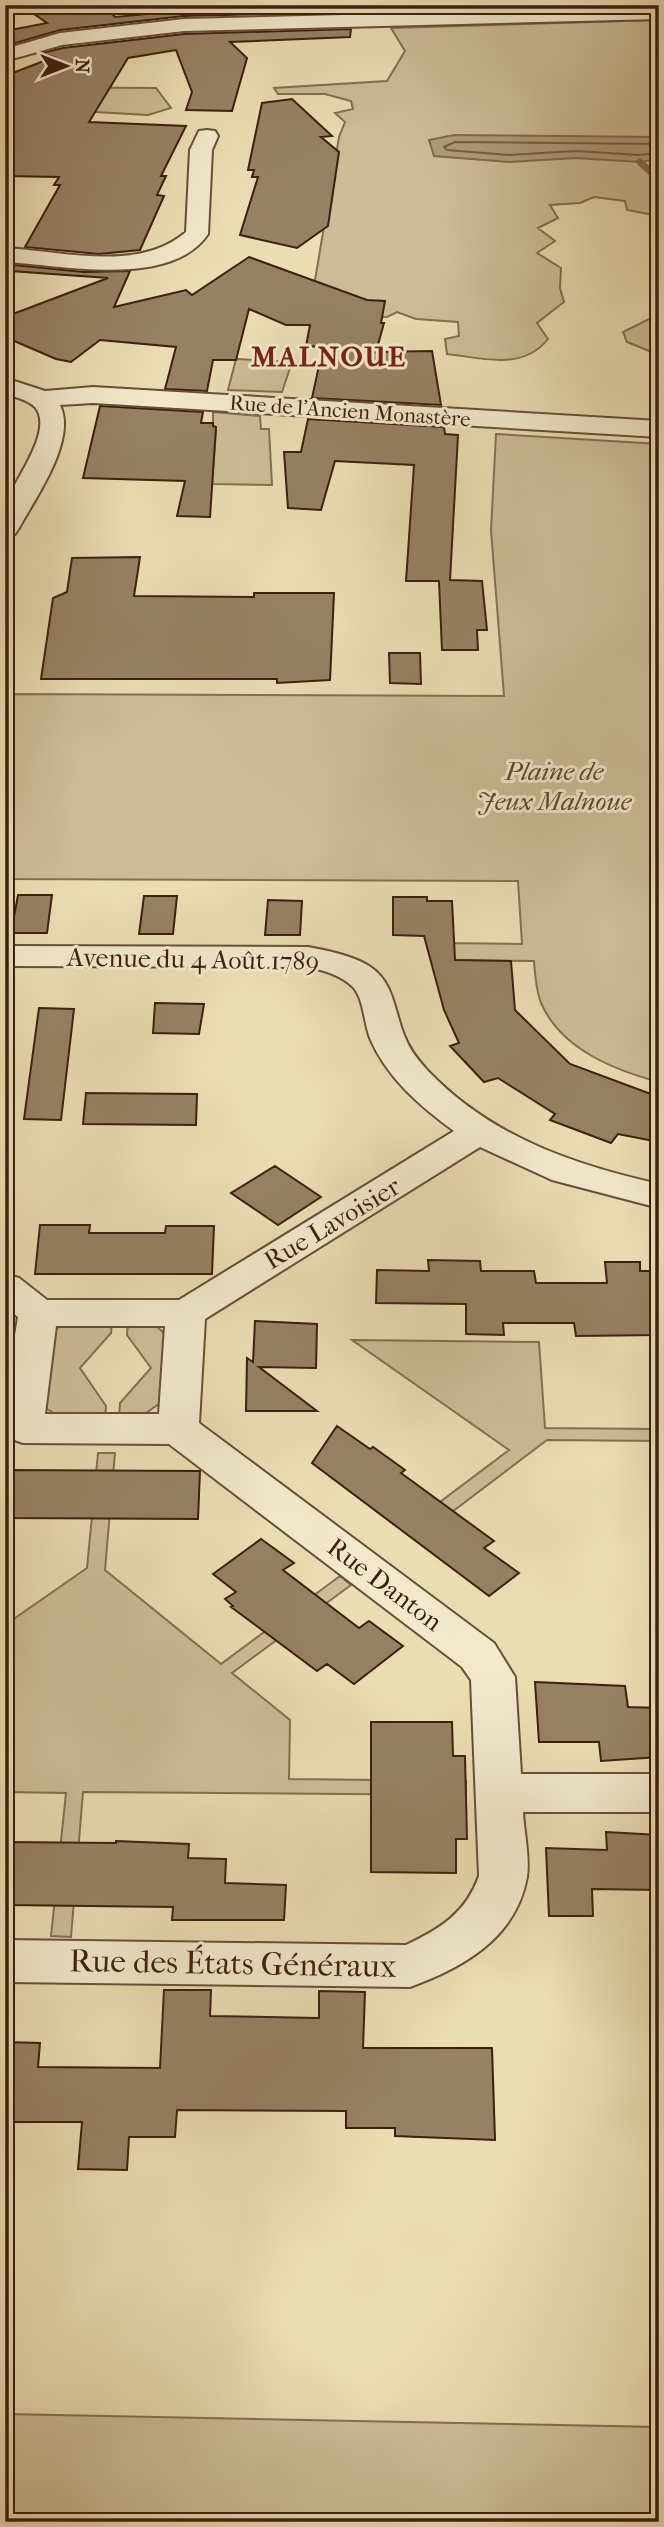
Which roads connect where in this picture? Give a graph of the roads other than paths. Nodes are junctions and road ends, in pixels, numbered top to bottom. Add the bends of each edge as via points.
1 (471, 11) edge
2 (659, 13) edge
3 (5, 55) edge
4 (207, 136) dead end
5 (5, 255) edge
6 (5, 385) edge
7 (41, 399) junction
8 (659, 429) edge
9 (5, 528) edge
10 (5, 956) edge
11 (478, 1132) junction
12 (659, 1196) edge
13 (5, 1287) edge
14 (38, 1312) junction
15 (186, 1313) junction
16 (178, 1429) junction
17 (14, 1434) edge
18 (501, 1793) junction
19 (659, 1793) edge
20 (5, 1961) edge

1 - 2 street
1 - 3 street via 184,24 60,39
4 - 5 street via 201,150 197,234 181,248 127,261
6 - 7 street
7 - 8 street, Rue de l'Ancien Monastère via 113,396
7 - 9 street via 52,412 52,436
10 - 11 street, Avenue du 4 Août 1789 via 308,957 339,964 370,985 398,1058 427,1090
11 - 12 street, Avenue du 4 Août 1789 via 535,1161 594,1183
11 - 15 street, Rue Lavoisier
13 - 14 street
14 - 15 street
14 - 17 street
15 - 16 street
16 - 17 street
16 - 18 street, Rue Danton via 478,1655 493,1677
18 - 19 street
18 - 20 street, Rue des États Généraux via 503,1876 492,1908 455,1945 410,1966

